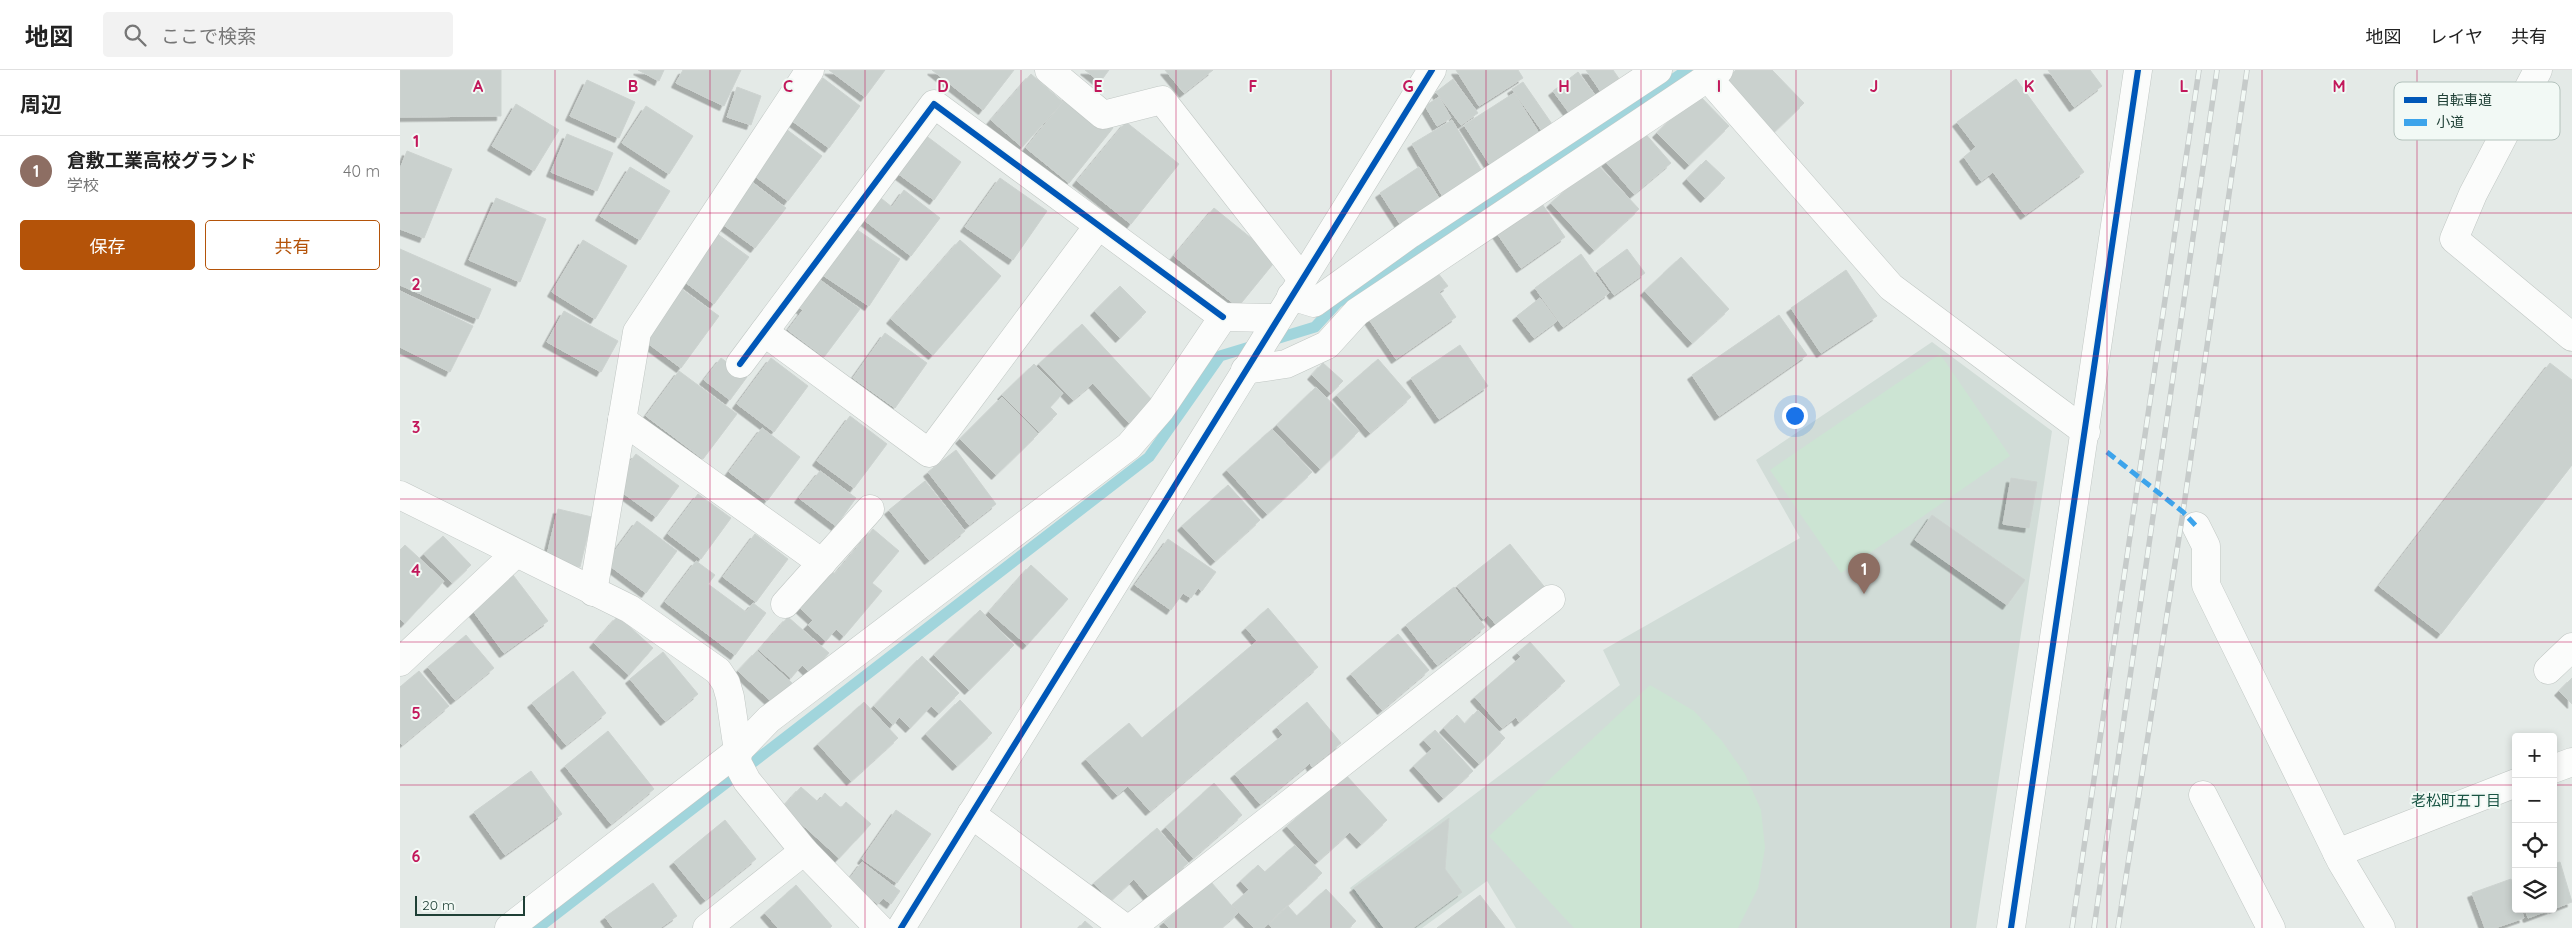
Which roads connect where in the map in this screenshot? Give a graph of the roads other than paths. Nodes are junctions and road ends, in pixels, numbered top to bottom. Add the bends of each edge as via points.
1 (810, 70) edge
2 (1049, 70) edge
3 (1432, 70) edge
4 (1658, 70) edge
5 (2138, 70) edge
6 (2538, 70) edge
7 (1714, 74) edge
8 (2532, 82) edge
9 (2501, 140) edge
10 (1098, 226) junction
11 (1285, 305) junction
12 (1223, 317) junction
13 (764, 332) junction
14 (2572, 337) edge
15 (1250, 363) junction
16 (740, 364) dead end
17 (622, 420) junction
18 (2086, 432) junction
19 (400, 495) edge
20 (870, 509) dead end
21 (2196, 526) dead end
22 (515, 554) junction
23 (822, 563) junction
24 (592, 592) junction
25 (1551, 600) dead end
26 (785, 604) dead end
27 (2572, 647) edge
28 (400, 662) edge
29 (2548, 670) dead end
30 (2572, 762) edge
31 (741, 765) junction
32 (2557, 768) edge
33 (2512, 786) edge
34 (2203, 795) dead end
35 (971, 814) junction
36 (804, 851) junction
37 (2337, 853) junction
38 (509, 928) edge
39 (707, 928) edge
40 (878, 928) edge
41 (901, 928) edge
42 (1125, 928) edge
43 (1131, 928) edge
44 (2010, 928) edge
45 (2272, 928) edge
46 (2381, 928) edge

1 - 17 street via 637,332
2 - 11 street via 1103,115 1162,100
3 - 11 street
4 - 11 street via 1410,234 1314,303
5 - 18 street
6 - 8 street
7 - 15 street via 1357,312 1327,345 1286,364
7 - 18 street via 1892,287
9 - 14 street via 2454,239
10 - 12 street
10 - 13 street via 929,453
10 - 13 street via 934,104
11 - 12 street
11 - 15 street
12 - 31 street via 1161,408 1129,446 770,719
13 - 16 street
15 - 35 street
17 - 23 street
17 - 24 street
18 - 44 street
19 - 22 street
20 - 23 street
21 - 37 street via 2206,546 2206,585
22 - 24 street
22 - 28 street
23 - 26 street
24 - 31 street via 630,609 718,671 730,697
25 - 43 street
27 - 29 street
30 - 32 street
31 - 36 street
31 - 38 street
33 - 37 street
34 - 45 street
35 - 41 street
35 - 42 street
36 - 39 street
36 - 40 street
37 - 46 street

